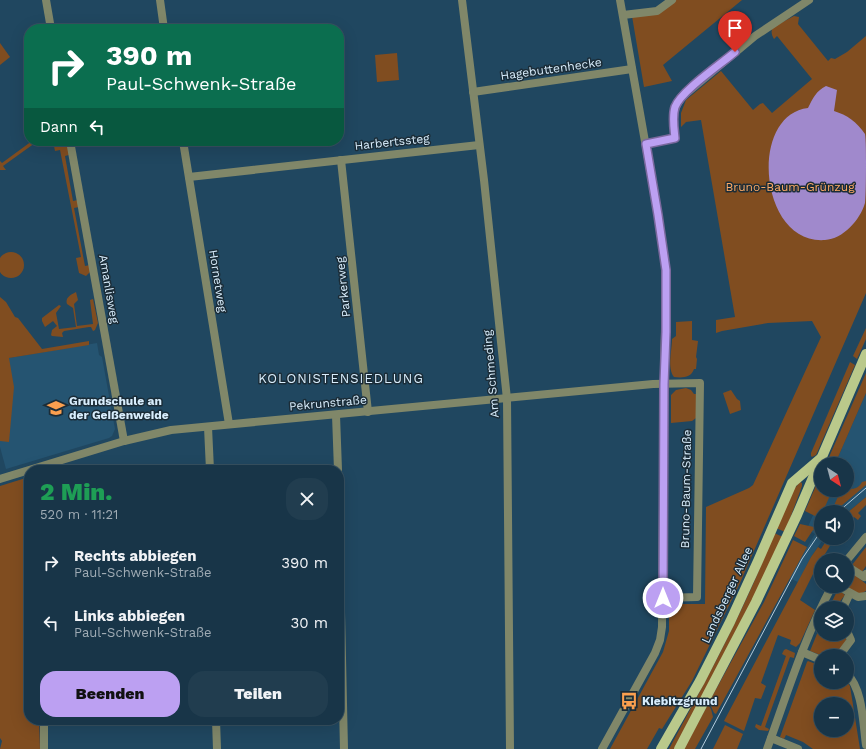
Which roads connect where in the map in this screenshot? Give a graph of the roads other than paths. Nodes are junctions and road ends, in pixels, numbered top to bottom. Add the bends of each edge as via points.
1 (46, 0) edge
2 (160, 0) edge
3 (462, 0) edge
4 (620, 0) edge
5 (672, 0) edge
6 (809, 0) edge
7 (623, 15) junction
8 (50, 24) edge
9 (163, 24) edge
10 (632, 69) junction
11 (473, 92) junction
12 (646, 144) junction
13 (479, 145) junction
14 (71, 146) edge
15 (184, 146) edge
16 (341, 160) junction
17 (189, 177) junction
18 (863, 361) edge
19 (664, 384) junction
20 (507, 399) junction
21 (368, 412) junction
22 (336, 415) junction
23 (229, 424) junction
24 (208, 427) junction
25 (124, 441) junction
26 (822, 457) edge
27 (48, 465) edge
28 (210, 465) edge
29 (338, 465) edge
30 (814, 465) edge
31 (24, 472) edge
32 (814, 475) edge
33 (0, 479) edge
34 (865, 541) edge
35 (854, 553) edge
36 (854, 570) edge
37 (865, 577) edge
38 (829, 593) edge
39 (850, 593) joint
40 (866, 596) edge
41 (663, 598) junction
42 (846, 601) edge
43 (802, 652) junction
44 (814, 657) edge
45 (854, 684) edge
46 (44, 725) edge
47 (216, 725) edge
48 (343, 725) edge
49 (771, 738) junction
50 (866, 745) edge
51 (44, 749) edge
52 (217, 749) edge
53 (344, 749) edge
54 (510, 749) edge
55 (602, 749) edge
56 (661, 749) edge
57 (679, 749) edge
58 (767, 749) edge
59 (798, 749) edge

1 - 8 street
2 - 9 street
3 - 11 street, Am Schmeding
4 - 7 street, Bruno-Baum-Straße
5 - 7 street via 657,11
6 - 12 street via 755,36 682,97 674,110 675,138
7 - 10 street, Bruno-Baum-Straße
10 - 11 street, Hagebuttenhecke
10 - 12 street, Bruno-Baum-Straße
11 - 13 street, Am Schmeding
12 - 19 street, Bruno-Baum-Straße via 666,270
13 - 16 street, Harbertssteg
13 - 20 street, Am Schmeding
14 - 25 street, Amanlisweg
15 - 17 street, Hornetweg
16 - 17 street, Harbertssteg
16 - 21 street, Parkerweg
17 - 23 street, Hornetweg
18 - 26 main road, Landsberger Allee
19 - 20 street, Pekrunstraße
19 - 41 street, Bruno-Baum-Straße
19 - 41 street, Bruno-Baum-Straße via 700,383 697,597
20 - 21 street, Pekrunstraße
20 - 54 street, Am Schmeding
21 - 22 street, Pekrunstraße
22 - 23 street, Pekrunstraße
22 - 29 street
23 - 24 street, Pekrunstraße
24 - 25 street, Pekrunstraße via 171,430
24 - 28 street
25 - 27 street, Pekrunstraße
30 - 56 main road, Landsberger Allee via 792,483 730,622
31 - 33 street, Pekrunstraße
32 - 57 main road, Landsberger Allee via 756,602
34 - 35 street
36 - 37 street
38 - 43 street
39 - 40 street via 858,597
39 - 42 street
41 - 55 street, Bruno-Baum-Straße via 662,627 655,653
43 - 44 street
43 - 49 street
45 - 50 street via 860,699
46 - 51 street
47 - 52 street
48 - 53 street
49 - 58 street
49 - 59 street

